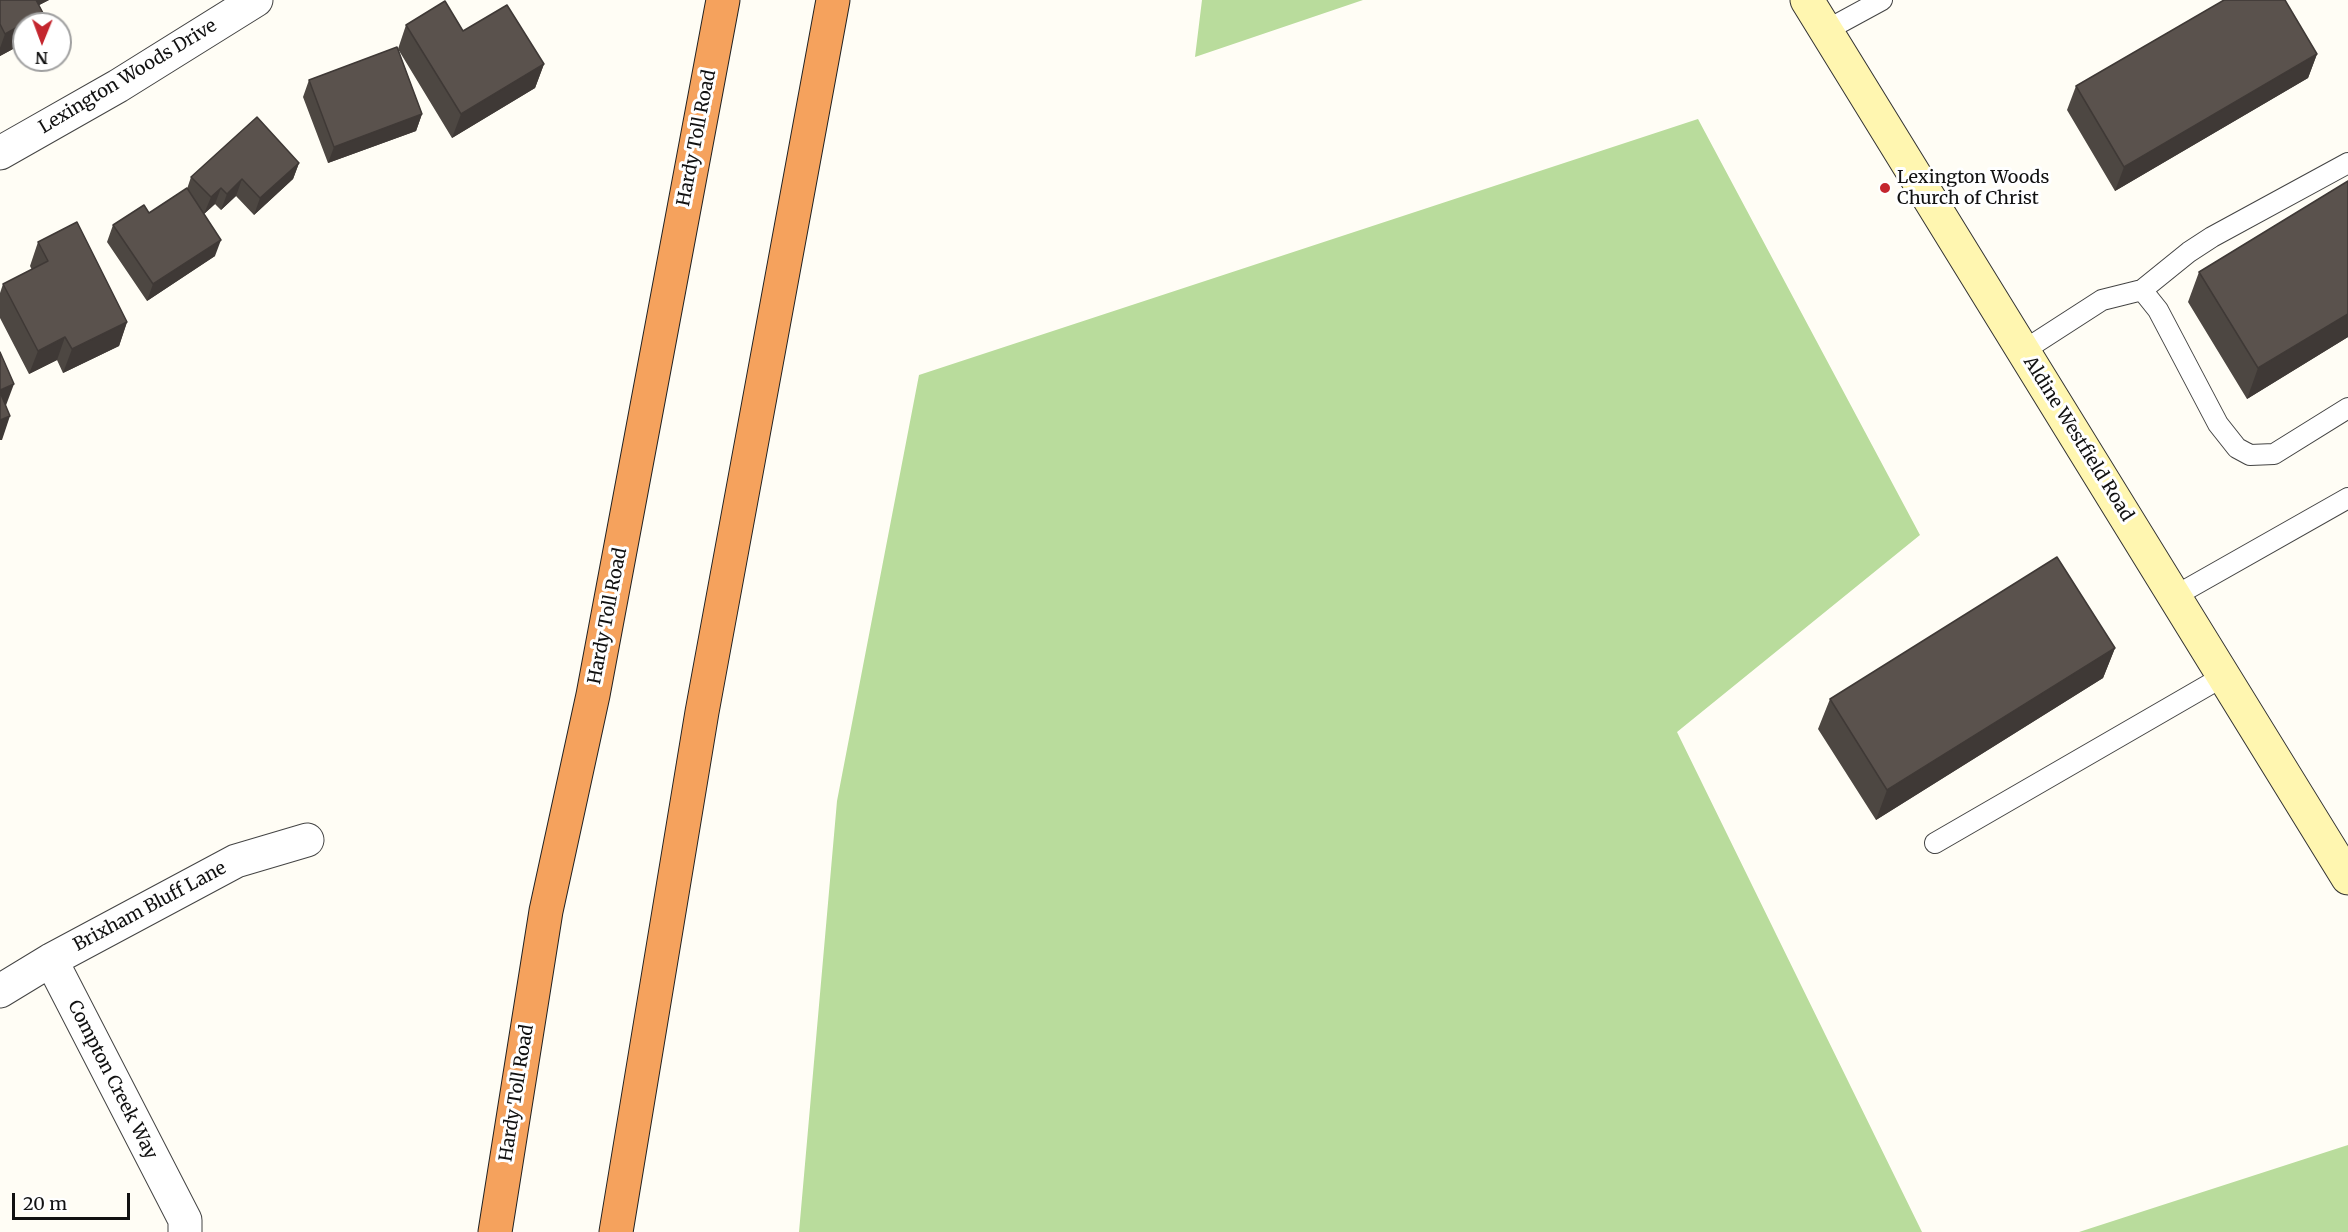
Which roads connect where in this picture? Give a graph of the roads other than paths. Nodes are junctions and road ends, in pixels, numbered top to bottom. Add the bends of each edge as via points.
1 (256, 0) edge
2 (723, 0) edge
3 (833, 0) edge
4 (1807, 0) edge
5 (1882, 0) edge
6 (1826, 31) junction
7 (0, 153) edge
8 (2348, 163) edge
9 (2142, 290) junction
10 (2023, 351) junction
11 (2348, 408) edge
12 (2348, 498) edge
13 (2175, 596) junction
14 (2224, 676) junction
15 (307, 840) dead end
16 (1935, 843) dead end
17 (2343, 858) edge
18 (51, 960) junction
19 (0, 991) edge
20 (185, 1232) edge
21 (495, 1232) edge
22 (616, 1232) edge

1 - 7 street, Lexington Woods Drive via 118,86
2 - 21 highway, Hardy Toll Road via 593,694 546,911
3 - 22 highway via 702,712
4 - 6 main road, Aldine Westfield Road
5 - 6 lane
6 - 10 main road, Aldine Westfield Road
8 - 9 lane via 2212,237
9 - 10 lane via 2102,300
9 - 11 lane via 2158,310 2218,424 2237,448 2250,455 2274,454
10 - 13 main road, Aldine Westfield Road
12 - 13 lane
13 - 14 main road, Aldine Westfield Road
14 - 16 lane
14 - 17 main road, Aldine Westfield Road
15 - 18 street, Brixham Bluff Lane via 236,861
18 - 19 street, Brixham Bluff Lane
18 - 20 street, Compton Creek Way via 185,1221

